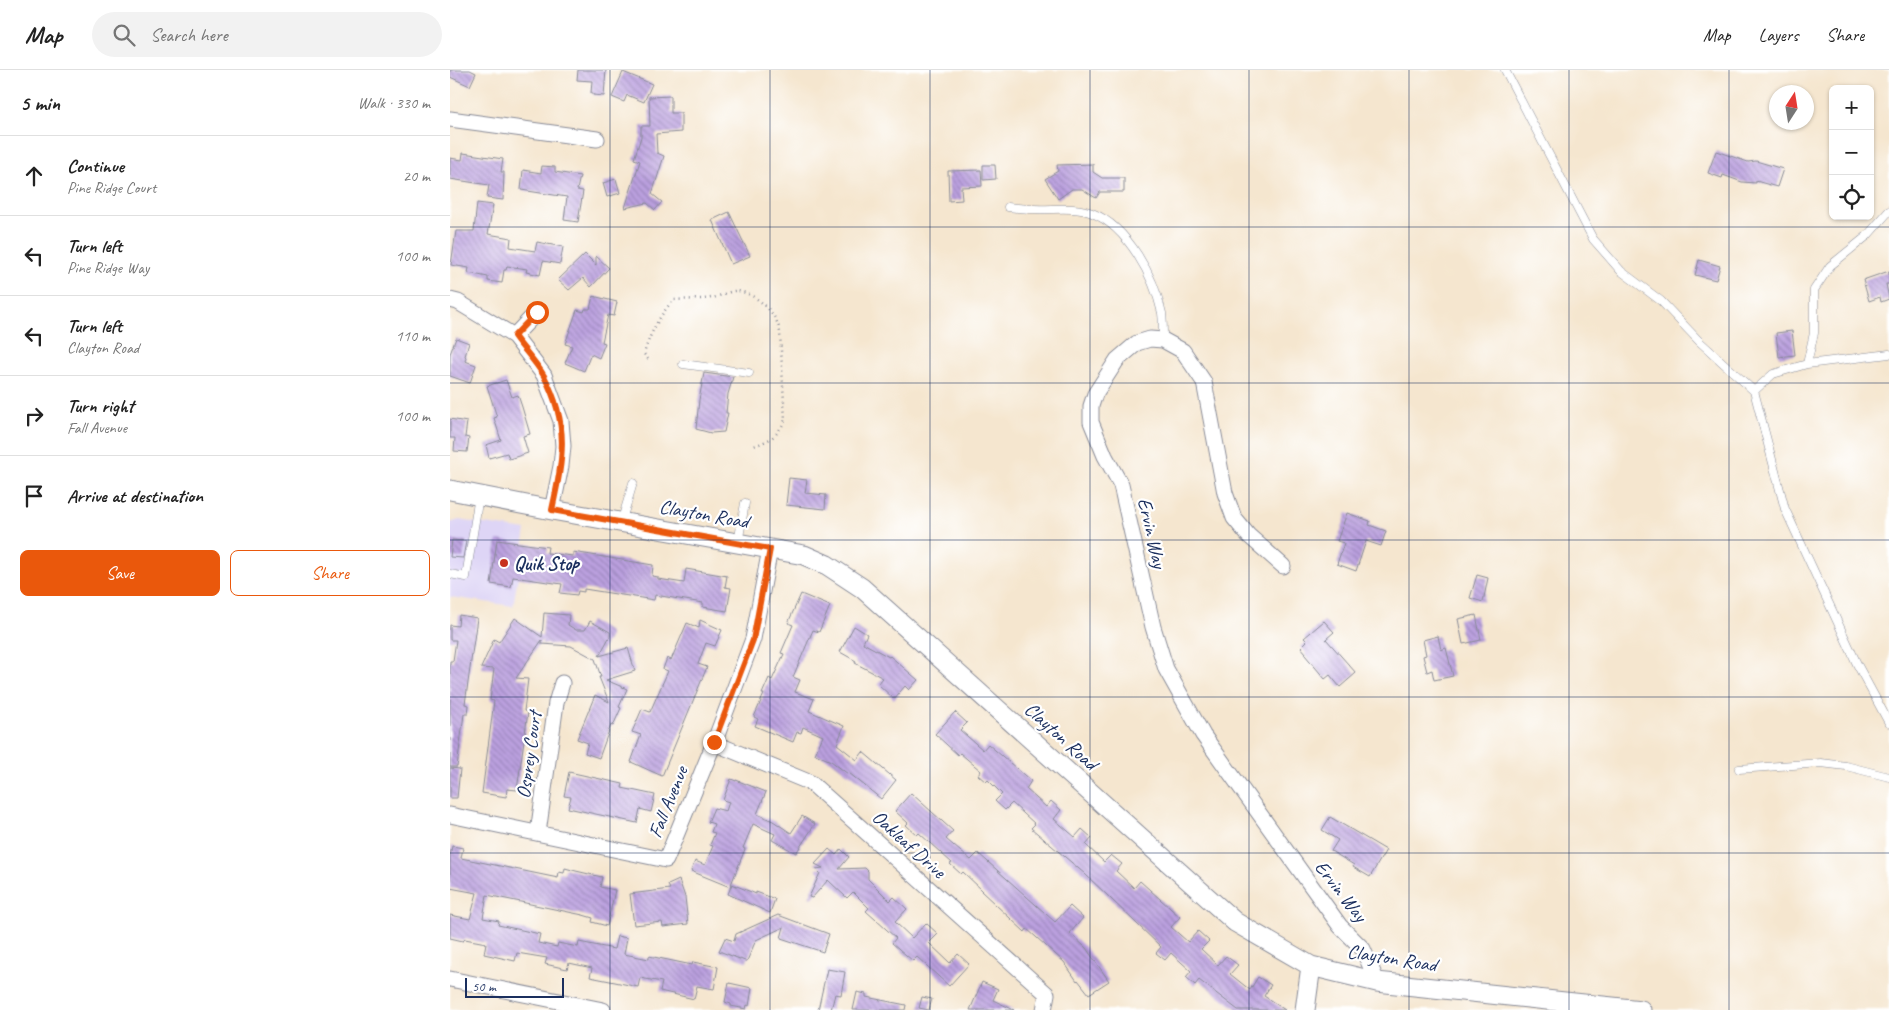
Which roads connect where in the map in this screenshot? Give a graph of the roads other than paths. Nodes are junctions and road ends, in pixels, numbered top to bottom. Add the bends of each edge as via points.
1 (1505, 70) edge
2 (450, 118) edge
3 (597, 138) dead end
4 (1008, 207) dead end
5 (1889, 212) edge
6 (450, 300) edge
7 (537, 312) dead end
8 (514, 336) junction
9 (1163, 340) junction
10 (1889, 354) edge
11 (683, 364) dead end
12 (1807, 364) junction
13 (749, 373) dead end
14 (1754, 390) junction
15 (632, 483) dead end
16 (450, 490) edge
17 (479, 494) junction
18 (745, 503) dead end
19 (552, 510) junction
20 (621, 522) junction
21 (738, 543) junction
22 (770, 549) junction
23 (1283, 566) dead end
24 (450, 574) edge
25 (562, 683) dead end
26 (1889, 723) edge
27 (714, 742) junction
28 (1739, 769) dead end
29 (1889, 777) edge
30 (450, 815) edge
31 (538, 833) junction
32 (1311, 966) junction
33 (450, 979) edge
34 (1377, 982) junction
35 (603, 1010) edge
36 (1044, 1010) edge
37 (1305, 1010) edge
38 (1641, 1010) edge

1 - 14 lane via 1593,239 1621,271 1661,301 1699,341
2 - 3 street
4 - 9 lane via 1072,209 1091,212 1108,222 1130,243 1146,268 1162,315
5 - 12 lane via 1867,236 1830,266 1814,290 1814,333
6 - 8 street
7 - 8 street
8 - 19 street via 544,376 561,421 561,466
9 - 23 street via 1183,351 1204,382 1225,493 1234,518
9 - 34 street, Ervin Way via 1137,342 1117,360 1090,406 1091,422 1121,485 1153,627 1166,669 1203,735 1340,926 1363,949
10 - 12 lane
11 - 13 lane
12 - 14 lane via 1773,374
14 - 26 lane via 1785,509 1857,664
15 - 20 lane
16 - 17 street, Clayton Road
17 - 19 street, Clayton Road
17 - 24 lane via 466,577
18 - 21 lane
19 - 20 street, Clayton Road
20 - 21 street, Clayton Road
21 - 22 street, Clayton Road
22 - 27 street, Fall Avenue via 753,640
22 - 32 street, Clayton Road via 804,555 827,565 862,588 1235,922
25 - 31 street, Osprey Court via 556,703
27 - 31 street, Fall Avenue via 666,860
27 - 36 street, Oakleaf Drive via 811,783 1047,994
28 - 29 lane via 1821,763
30 - 31 street, Fall Avenue
32 - 34 street, Clayton Road
32 - 37 street
33 - 35 street
34 - 38 street, Clayton Road

